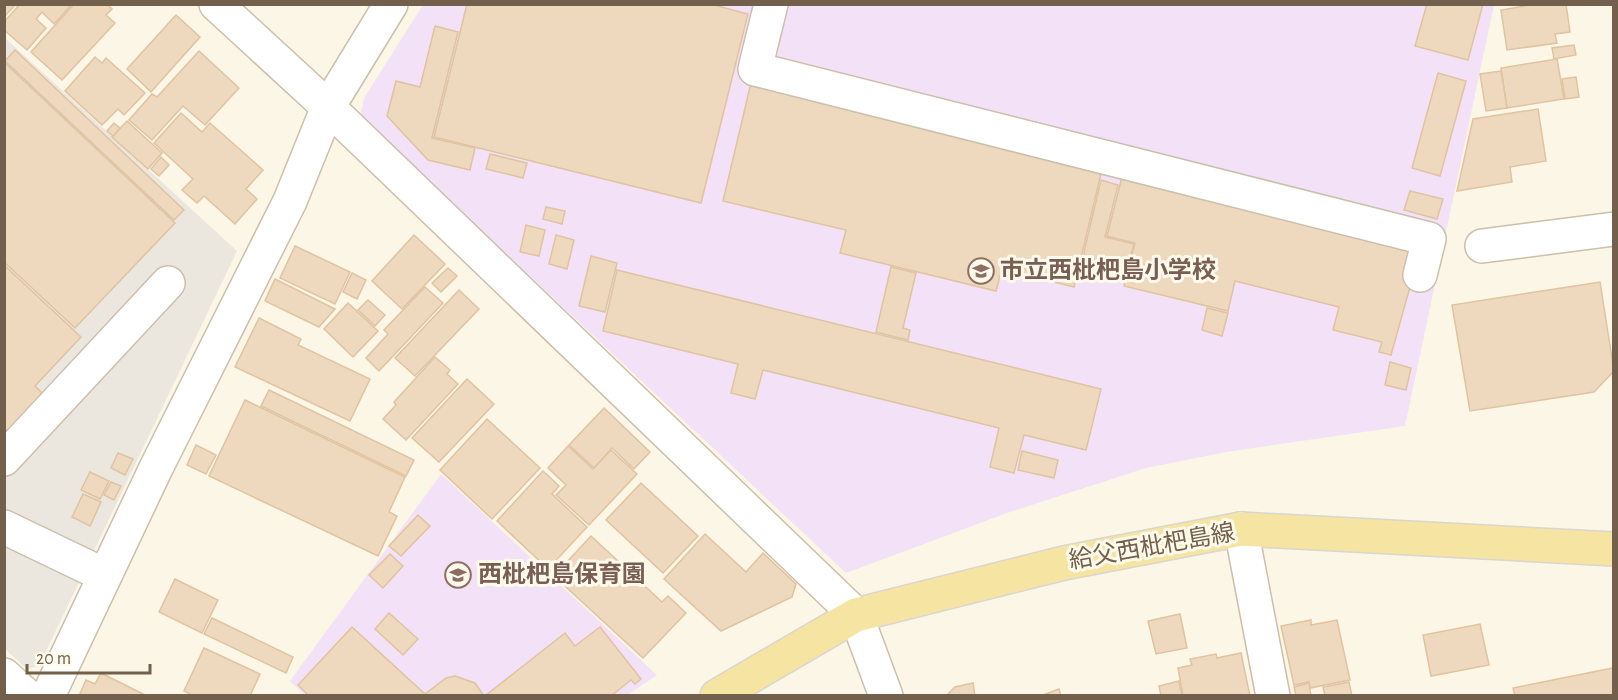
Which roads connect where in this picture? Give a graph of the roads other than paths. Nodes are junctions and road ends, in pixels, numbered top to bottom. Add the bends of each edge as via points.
1 (216, 4) edge
2 (391, 4) edge
3 (771, 4) edge
4 (328, 108) junction
5 (1614, 229) edge
6 (1482, 246) dead end
7 (1420, 275) dead end
8 (168, 283) dead end
9 (4, 459) edge
10 (4, 527) edge
11 (1241, 529) junction
12 (1614, 549) edge
13 (104, 575) junction
14 (856, 615) junction
15 (4, 675) edge
16 (27, 696) edge
17 (48, 696) edge
18 (717, 696) edge
19 (886, 696) edge
20 (1274, 696) edge

1 - 4 street
2 - 4 street
3 - 7 street via 755,69 1430,239
4 - 13 street via 290,201
4 - 14 street
5 - 6 street
8 - 9 street
10 - 13 street
11 - 12 main road, 給父西枇杷島線
11 - 14 main road, 給父西枇杷島線 via 1064,563
11 - 20 street
13 - 17 street
14 - 18 main road, 給父西枇杷島線
14 - 19 street
15 - 16 street

